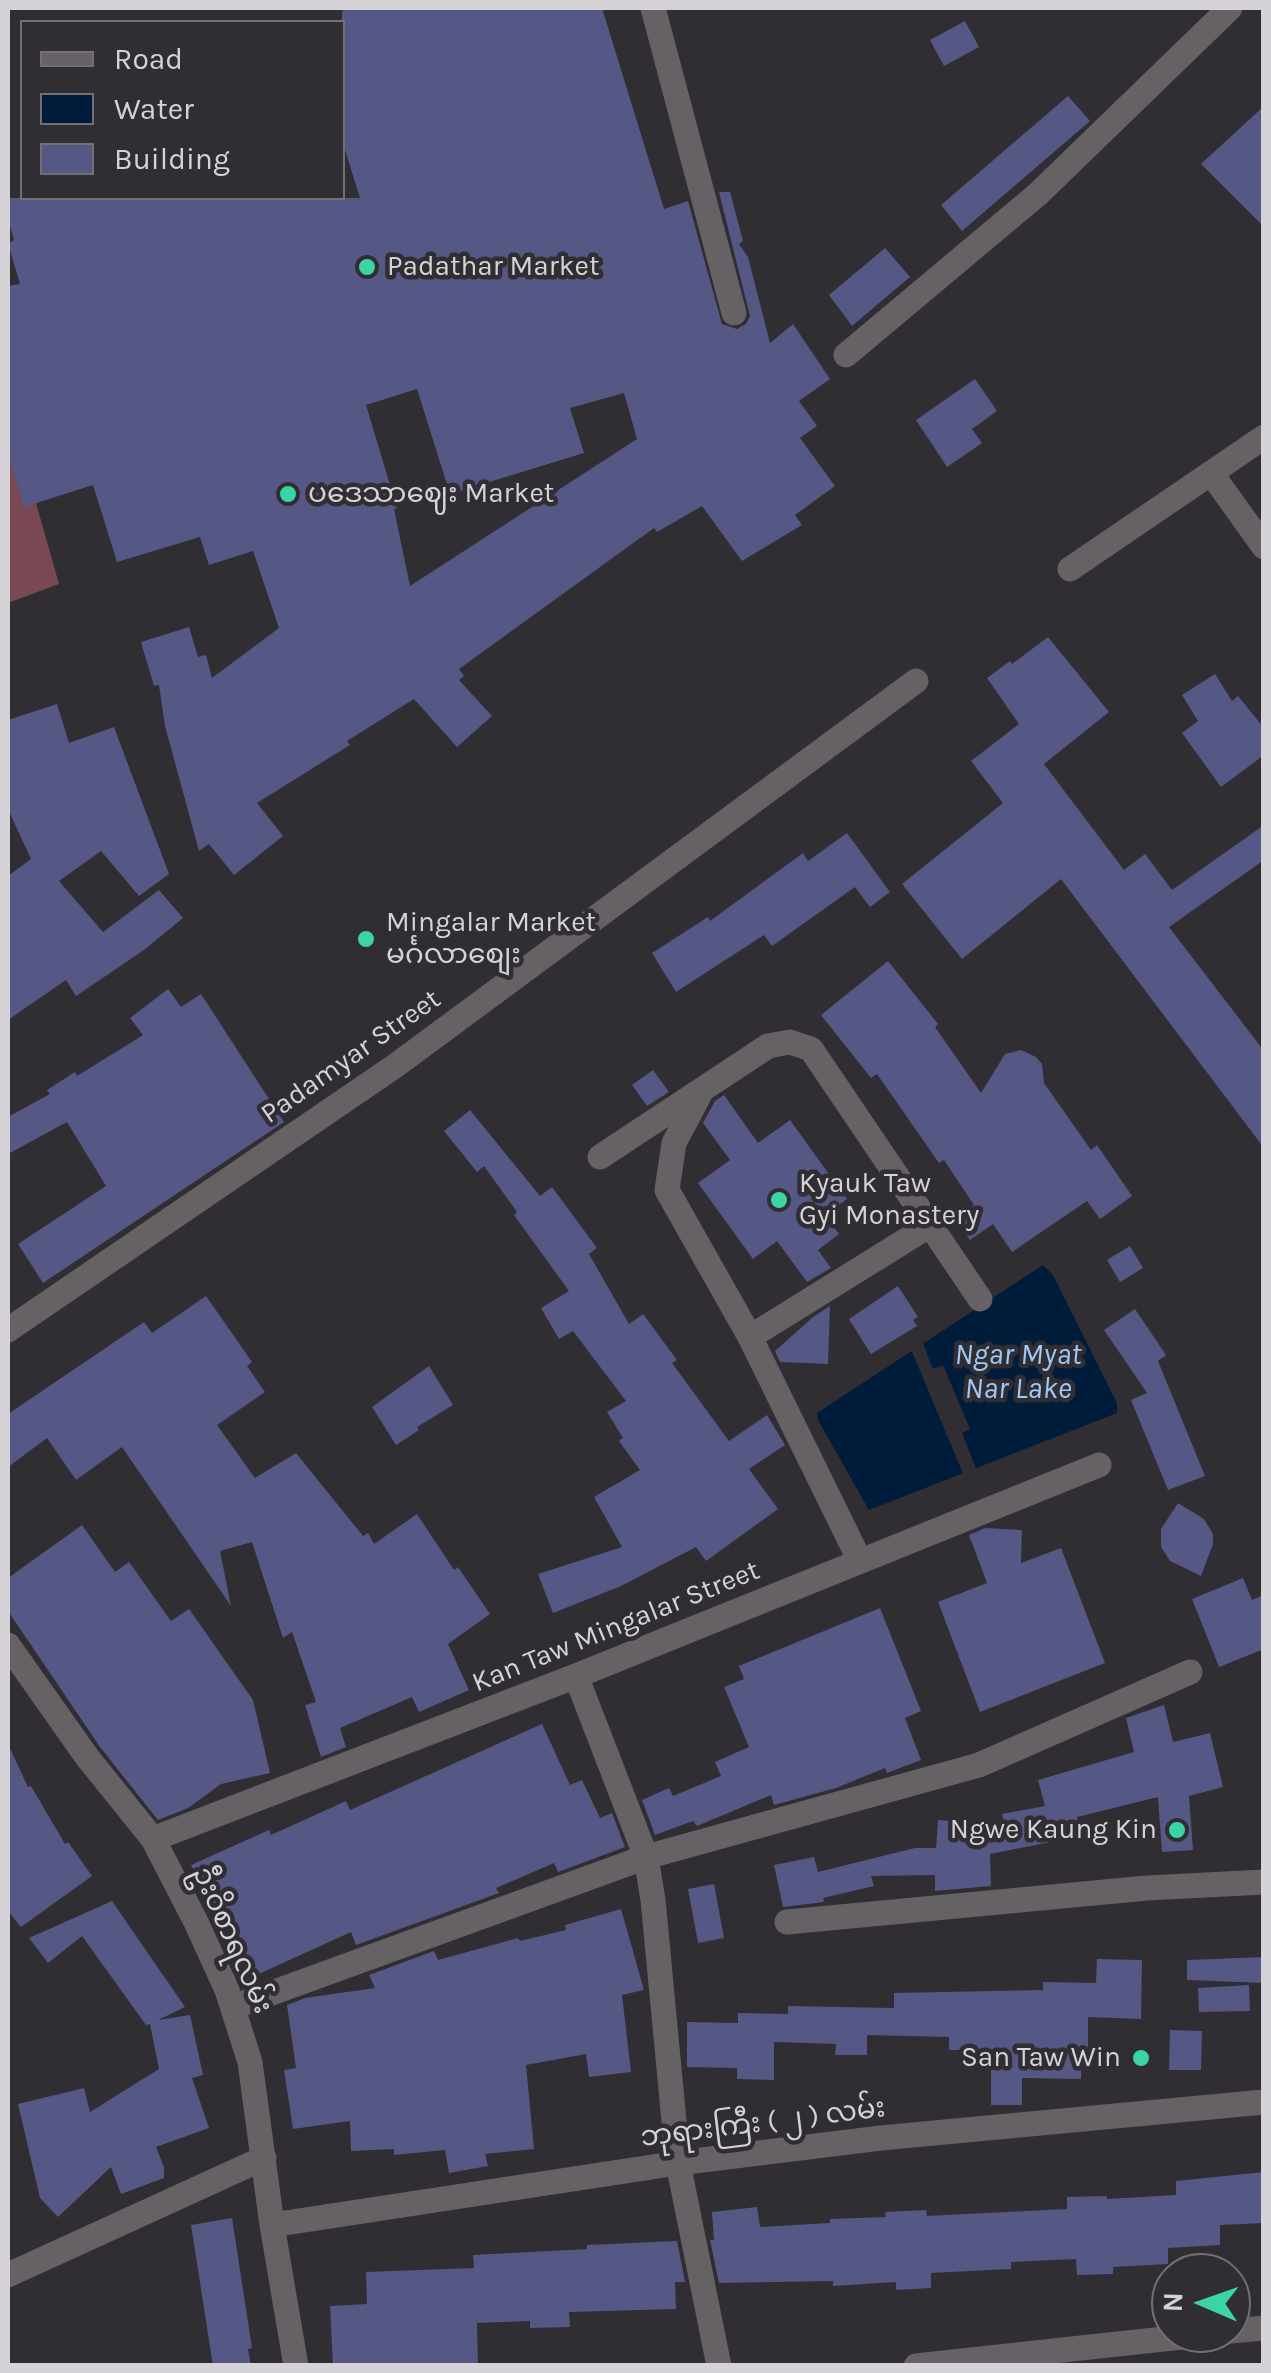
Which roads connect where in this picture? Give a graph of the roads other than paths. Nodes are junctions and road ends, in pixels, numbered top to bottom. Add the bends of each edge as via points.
1 (653, 8) edge
2 (1230, 8) edge
3 (734, 313) dead end
4 (846, 355) dead end
5 (1264, 437) edge
6 (1210, 473) junction
7 (1264, 546) edge
8 (1070, 569) dead end
9 (916, 681) dead end
10 (703, 1088) junction
11 (600, 1157) dead end
12 (932, 1224) junction
13 (980, 1299) dead end
14 (8, 1330) edge
15 (750, 1338) junction
16 (1099, 1465) dead end
17 (860, 1562) junction
18 (8, 1645) edge
19 (1190, 1672) dead end
20 (576, 1676) junction
21 (153, 1839) junction
22 (646, 1858) junction
23 (1264, 1882) edge
24 (788, 1922) dead end
25 (233, 2007) junction
26 (1264, 2102) edge
27 (264, 2158) junction
28 (678, 2163) junction
29 (272, 2225) junction
30 (8, 2275) edge
31 (1153, 2353) edge
32 (296, 2366) edge
33 (718, 2366) edge
34 (916, 2366) edge

1 - 3 street
2 - 4 street via 1038,194
5 - 6 street
6 - 7 street
6 - 8 street
9 - 14 street, Padamyar Street via 395,1066
10 - 11 street
10 - 12 street via 768,1046 790,1042 811,1048
10 - 15 street via 674,1143 667,1190
12 - 13 street
12 - 15 street
15 - 17 street
16 - 17 street, Kan Taw Mingalar Street
17 - 20 street, Kan Taw Mingalar Street
18 - 21 street, ဦးဝိစာရလမ်း
19 - 22 street via 979,1764
20 - 21 street, Kan Taw Mingalar Street
20 - 22 street
21 - 25 street, ဦးဝိစာရလမ်း
22 - 25 street
22 - 28 street
23 - 24 street
25 - 27 street, ဦးဝိစာရလမ်း via 250,2062
26 - 28 street, ဘုရားကြီး ( ၂ ) လမ်း
27 - 29 street, ဦးဝိစာရလမ်း
27 - 30 street
28 - 29 street, ဘုရားကြီး ( ၂ ) လမ်း
28 - 33 street
29 - 32 street, ဦးဝိစာရလမ်း
31 - 34 street

